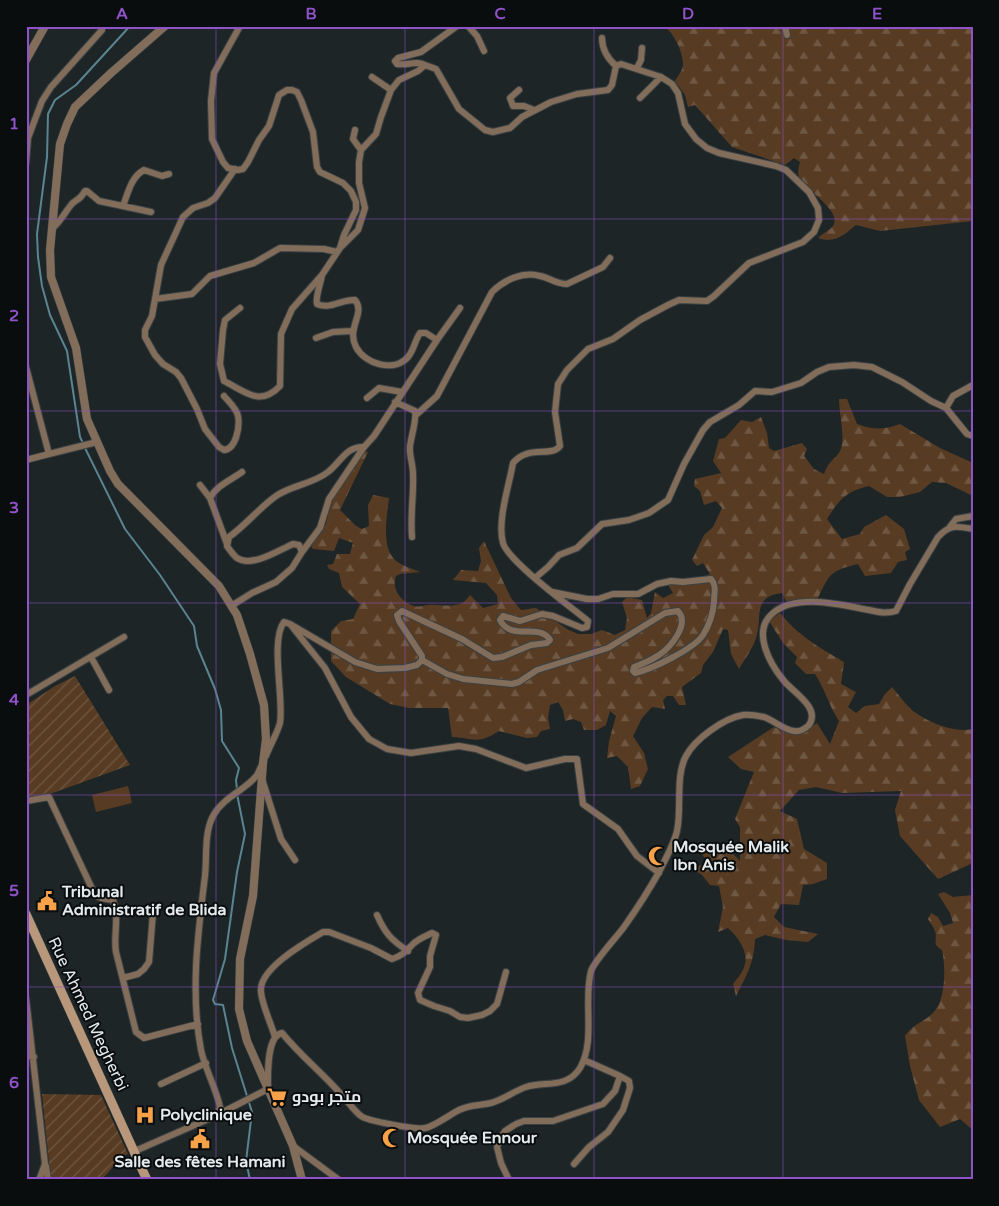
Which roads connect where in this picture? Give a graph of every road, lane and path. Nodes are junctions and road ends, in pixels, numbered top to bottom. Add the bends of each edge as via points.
1 (45, 26) edge
2 (102, 26) edge
3 (165, 26) edge
4 (240, 26) edge
5 (457, 26) edge
6 (468, 26) edge
7 (785, 26) edge
8 (787, 35) dead end
9 (602, 38) dead end
10 (642, 48) dead end
11 (484, 51) dead end
12 (26, 60) edge
13 (425, 65) junction
14 (616, 66) junction
15 (637, 68) junction
16 (372, 77) dead end
17 (662, 77) junction
18 (391, 90) junction
19 (519, 90) dead end
20 (640, 98) dead end
21 (534, 110) junction
22 (355, 130) dead end
23 (361, 150) junction
24 (26, 163) edge
25 (235, 169) junction
26 (169, 174) dead end
27 (123, 206) junction
28 (151, 212) dead end
29 (52, 228) junction
30 (338, 250) junction
31 (610, 258) dead end
32 (322, 275) junction
33 (155, 299) junction
34 (240, 308) dead end
35 (460, 308) dead end
36 (352, 331) junction
37 (316, 338) dead end
38 (437, 340) junction
39 (26, 367) edge
40 (973, 384) edge
41 (402, 392) junction
42 (224, 396) dead end
43 (366, 398) dead end
44 (395, 402) junction
45 (946, 408) junction
46 (416, 415) junction
47 (973, 436) edge
48 (97, 442) junction
49 (364, 447) junction
50 (49, 454) junction
51 (26, 460) edge
52 (242, 472) dead end
53 (200, 485) dead end
54 (210, 498) junction
55 (973, 516) edge
56 (948, 529) junction
57 (973, 529) edge
58 (412, 536) dead end
59 (227, 544) junction
60 (302, 552) junction
61 (535, 578) junction
62 (552, 592) junction
63 (231, 606) junction
64 (290, 624) junction
65 (124, 637) dead end
66 (91, 657) junction
67 (422, 660) junction
68 (109, 690) dead end
69 (26, 695) edge
70 (263, 763) junction
71 (259, 777) junction
72 (26, 801) edge
73 (295, 860) dead end
74 (659, 873) junction
75 (153, 913) dead end
76 (26, 914) edge
77 (377, 915) dead end
78 (408, 950) junction
79 (506, 972) dead end
80 (123, 978) junction
81 (26, 998) edge
82 (198, 1024) junction
83 (275, 1036) junction
84 (26, 1056) edge
85 (34, 1057) junction
86 (584, 1060) junction
87 (206, 1063) junction
88 (620, 1076) junction
89 (162, 1084) dead end
90 (268, 1089) junction
91 (213, 1117) junction
92 (293, 1146) junction
93 (135, 1152) junction
94 (45, 1164) junction
95 (574, 1164) dead end
96 (39, 1180) edge
97 (48, 1180) edge
98 (147, 1180) edge
99 (302, 1180) edge
100 (339, 1180) edge
101 (508, 1180) edge

1 - 12 street
2 - 24 street via 42,101 28,138
3 - 29 street via 75,107 60,144
4 - 25 street via 214,73 211,101 212,139 223,162 228,168
5 - 13 street via 421,52 395,61 401,65
6 - 11 street
7 - 8 street
9 - 14 street via 604,52
10 - 15 street
13 - 18 street via 399,80
13 - 21 street via 436,69 459,109 485,130 492,132 510,128
14 - 15 street
14 - 21 street via 612,86 608,90 577,94
15 - 17 street
16 - 18 street
17 - 20 street
17 - 61 street via 678,93 685,124 696,139 719,153 786,170 809,192 818,208 819,220 814,232 803,242 749,263 714,296 707,300 679,300 668,305 613,339 588,349 567,370 558,384 555,412 560,446 553,451 527,452 519,456 514,463 502,522 503,544 507,551
18 - 23 street via 376,134
19 - 21 street via 510,98 513,106
22 - 23 street via 353,139
23 - 30 street via 359,183 365,208 358,230
25 - 30 street via 243,168 248,162 269,126 279,95 287,90 297,92 313,132 317,167 352,191 356,202 356,210
25 - 33 street via 215,198 193,208 184,217 161,265
26 - 27 street via 140,172
27 - 28 street
27 - 29 street via 99,201 85,191
29 - 48 street via 51,277 76,348 87,419
30 - 32 street
30 - 33 street via 280,248 254,263 210,276 192,294
31 - 46 street via 603,267 567,284 539,275 525,275 499,285 492,292 437,396
32 - 34 street via 292,309 281,334 280,386 272,394 256,398 224,381 220,364 225,320
32 - 36 street via 317,304 328,306 349,299 359,304
33 - 42 street via 145,337 155,355 181,378 205,429 224,450 232,448 238,425 236,410
35 - 38 street
36 - 37 street via 333,332
36 - 38 street via 360,353 377,364 397,365 403,361 412,351 420,333
38 - 41 street
39 - 50 street
40 - 45 street via 952,396
41 - 43 street via 379,388
41 - 44 street
44 - 46 street via 415,411
44 - 49 street
45 - 47 street via 967,434
45 - 61 street via 872,367 854,365 829,367 801,383 772,392 755,391 703,430 668,500 649,513 602,524 577,548 559,555
46 - 58 street via 410,449
48 - 50 street
48 - 63 street via 118,484 219,586
49 - 59 street via 356,446 350,450 317,480 276,496 230,537
49 - 60 street via 330,499 320,528
50 - 51 street
52 - 54 street via 218,488
53 - 54 street
54 - 59 street
55 - 56 street via 956,519
56 - 57 street via 956,526
56 - 74 street via 938,537 896,611 885,613 806,602 773,613 762,630 762,639 785,681 809,707 810,721 804,729 794,731 765,718 744,714 704,735 686,756 676,832
59 - 60 street via 238,559 251,562 293,544 299,545
60 - 63 street via 292,568 276,582
61 - 62 street
62 - 67 street via 588,621 587,627 542,614 520,621 503,616 500,620 510,630 538,632 550,640 547,644 531,645 502,657 493,658 462,639 402,611 397,615 399,621
62 - 67 street via 598,599 613,594 638,594 671,581 711,579 716,587 714,611 703,636 676,655 635,673 634,668 668,648 683,621 678,612 665,613 608,648 537,670 512,684 463,679
63 - 70 street via 250,654 264,704 266,739
64 - 67 street via 355,662 377,669 405,668
64 - 70 street via 284,622 280,626 280,723
64 - 74 street via 325,668 351,717 370,740 387,749 411,753 459,746 476,749 526,768 577,759 583,804 618,829 637,856
65 - 66 street
66 - 68 street
66 - 69 street
70 - 71 street
71 - 73 street via 281,839
71 - 82 street via 222,803 208,832 196,958
71 - 90 street via 253,896 240,959 239,1009 247,1042
72 - 80 street via 49,798 95,895 113,900 116,907 114,942
74 - 86 street via 592,968
75 - 80 street via 149,962 138,974
76 - 93 main road, Rue Ahmed Megherbi
77 - 78 street via 384,931
78 - 79 street via 432,933 436,935 430,966 418,993 420,1000 460,1017 468,1018 490,1011 497,1004
78 - 83 street via 392,959 329,932 323,932 300,946 272,969 262,982 260,991
80 - 82 street via 136,1032 140,1036 150,1037
81 - 85 street
82 - 87 street
83 - 86 street via 282,1033 363,1118 425,1128 471,1105 491,1103 526,1087 561,1083 578,1071
83 - 90 street via 268,1058
84 - 85 street
85 - 94 street
86 - 88 street
87 - 89 street
87 - 91 street via 220,1108
88 - 95 street via 629,1081 630,1088 623,1110 608,1132
88 - 101 street via 615,1091 603,1104 553,1121 524,1121 505,1131 498,1147
90 - 91 street
90 - 92 street
91 - 93 street
92 - 99 street
92 - 100 street
93 - 98 main road, Rue Ahmed Megherbi
94 - 96 street
94 - 97 street

